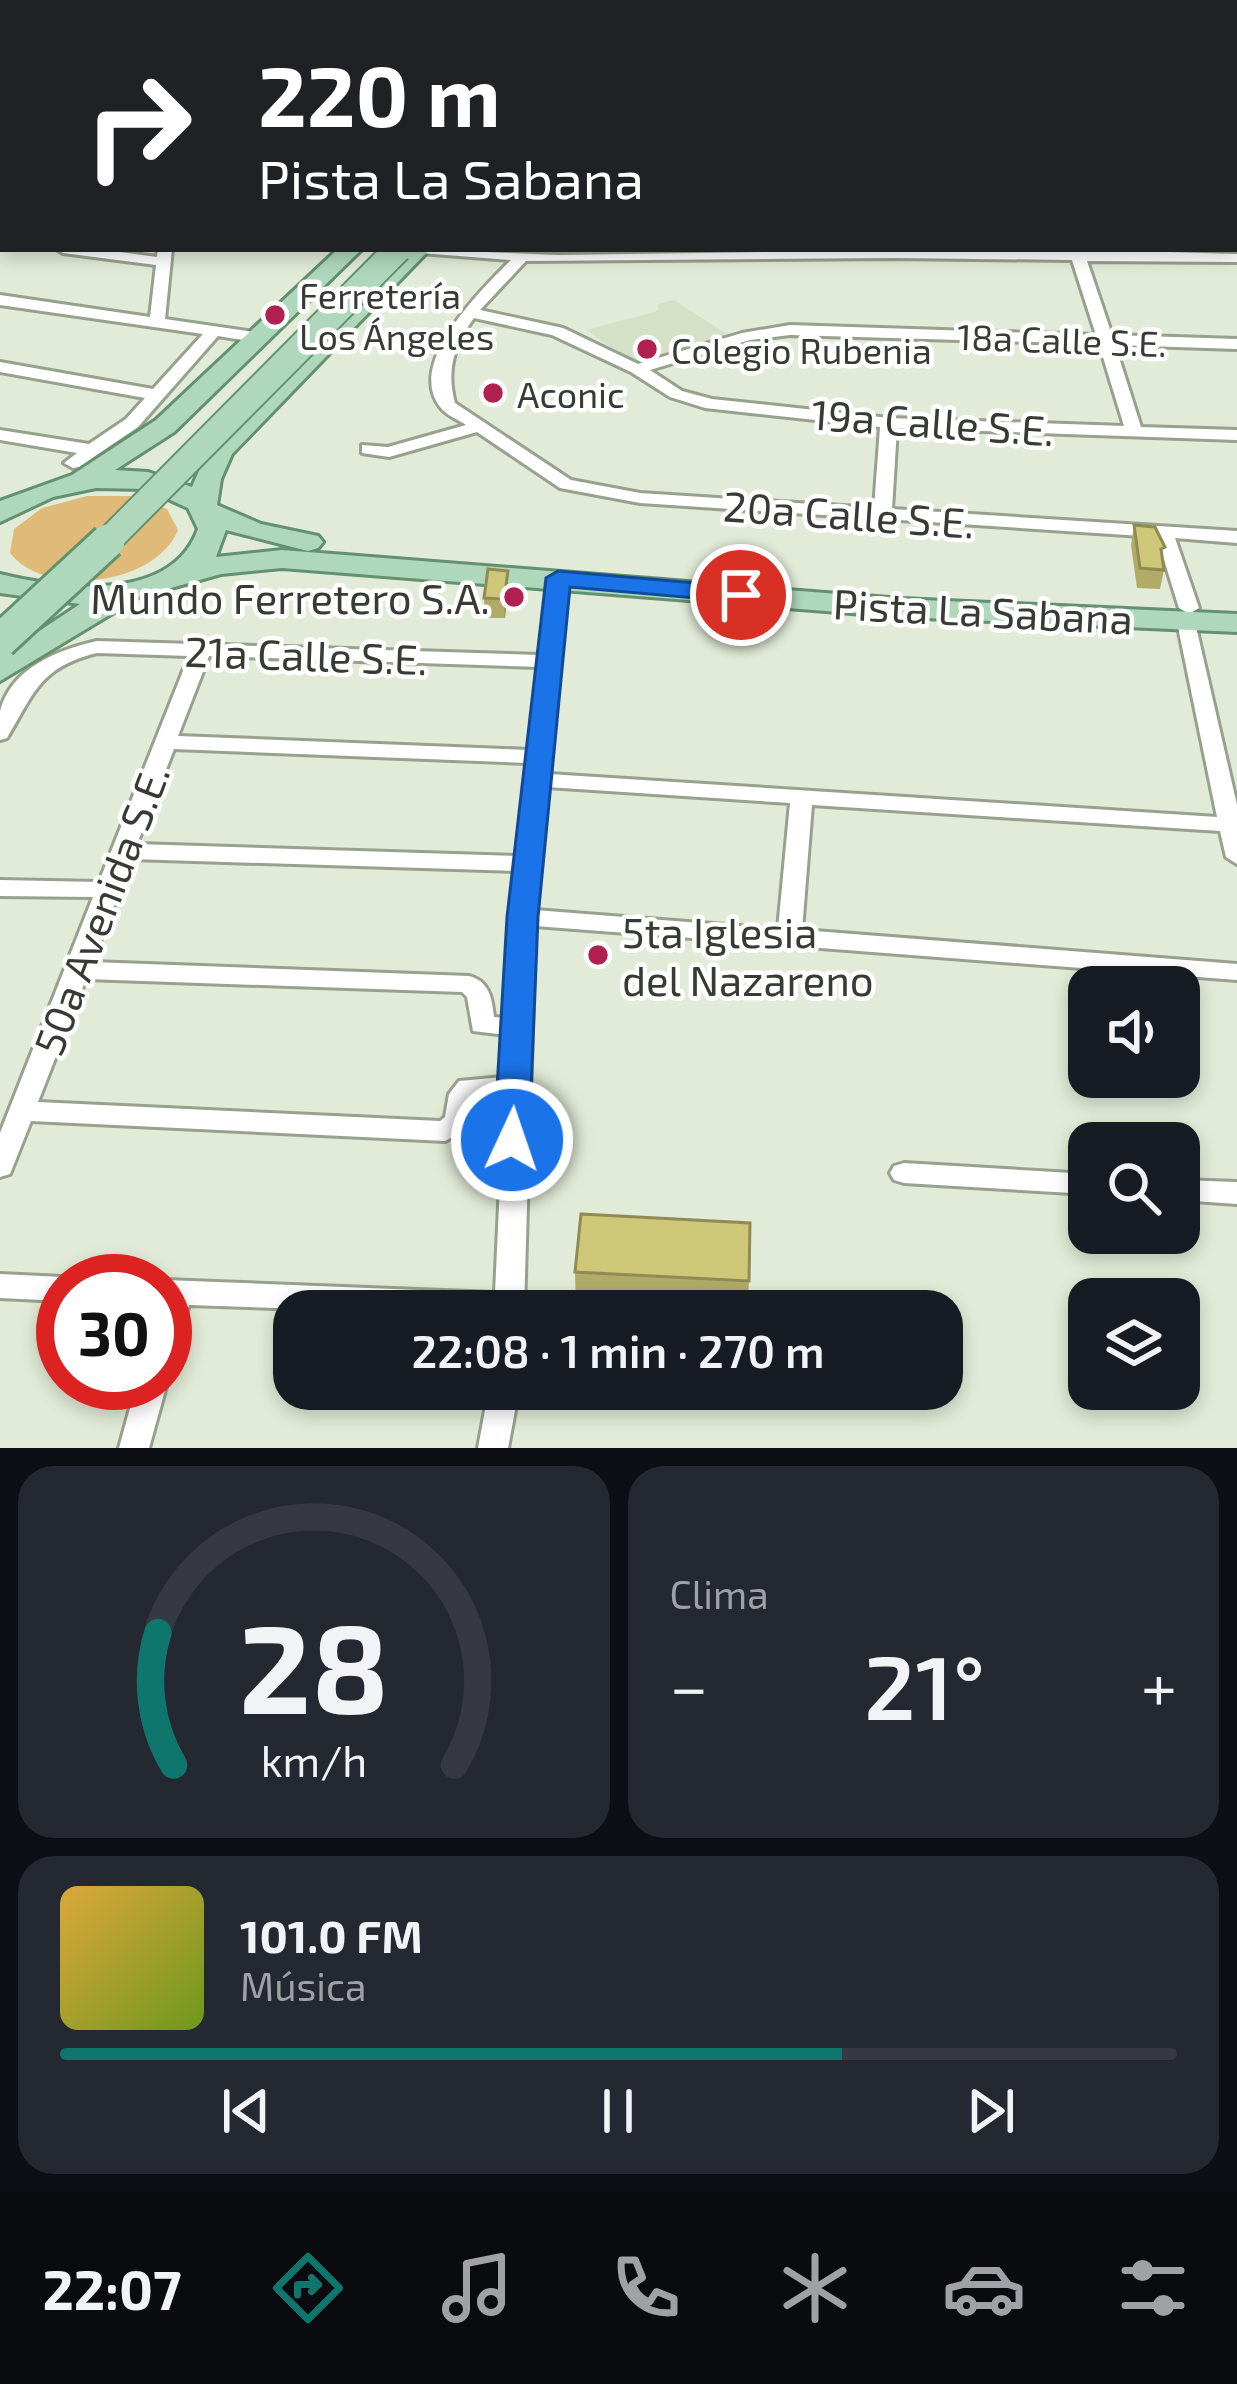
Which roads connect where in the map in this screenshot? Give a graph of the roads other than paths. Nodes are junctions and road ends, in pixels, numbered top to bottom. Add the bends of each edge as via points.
1 (106, 252) edge
2 (348, 252) edge
3 (368, 252) edge
4 (395, 252) edge
5 (416, 252) edge
6 (453, 252) edge
7 (1078, 252) edge
8 (164, 256) edge
9 (521, 258) junction
10 (1237, 258) edge
11 (0, 300) edge
12 (471, 314) junction
13 (157, 323) junction
14 (214, 331) junction
15 (261, 338) junction
16 (1106, 341) junction
17 (1237, 344) edge
18 (0, 368) edge
19 (637, 369) junction
20 (158, 395) junction
21 (889, 423) junction
22 (480, 426) junction
23 (1135, 433) junction
24 (0, 435) edge
25 (1237, 435) edge
26 (368, 449) dead end
27 (93, 450) junction
28 (73, 463) dead end
29 (41, 492) junction
30 (205, 509) junction
31 (0, 514) edge
32 (881, 516) junction
33 (1165, 535) junction
34 (1237, 537) edge
35 (558, 578) junction
36 (153, 583) junction
37 (0, 584) edge
38 (1237, 609) edge
39 (1188, 615) junction
40 (0, 616) edge
41 (1237, 623) edge
42 (0, 641) edge
43 (201, 651) junction
44 (547, 662) junction
45 (0, 671) edge
46 (0, 734) edge
47 (165, 742) junction
48 (537, 768) junction
49 (801, 800) junction
50 (1231, 825) junction
51 (123, 851) junction
52 (1237, 857) edge
53 (528, 864) junction
54 (0, 888) edge
55 (108, 890) junction
56 (523, 917) junction
57 (789, 938) junction
58 (76, 970) junction
59 (1237, 972) edge
60 (517, 1027) junction
61 (514, 1086) junction
62 (22, 1111) junction
63 (0, 1167) edge
64 (904, 1173) dead end
65 (1068, 1183) edge
66 (1200, 1191) edge
67 (1237, 1193) edge
68 (0, 1286) edge
69 (36, 1287) edge
70 (509, 1290) edge
71 (192, 1294) edge
72 (273, 1297) edge
73 (145, 1410) edge
74 (500, 1410) edge
75 (134, 1448) edge
76 (493, 1448) edge

1 - 8 street
2 - 15 main road
3 - 40 main road
4 - 42 main road, bridge
5 - 30 main road via 220,452
6 - 9 street
7 - 9 street
7 - 10 street
7 - 16 street
8 - 13 street
9 - 12 street
11 - 13 street
12 - 19 street via 557,332
12 - 22 street, 20a Calle S.E. via 440,360 438,385 447,405
13 - 14 street
14 - 15 street
14 - 20 street
15 - 29 main road via 108,466
16 - 17 street, 18a Calle S.E.
16 - 19 street, 18a Calle S.E. via 790,330
16 - 23 street
18 - 20 street
19 - 21 street, 19a Calle S.E. via 711,404
20 - 27 street
21 - 23 street, 19a Calle S.E.
21 - 32 street
22 - 26 street via 389,452
22 - 32 street, 20a Calle S.E. via 566,484 640,498
23 - 25 street, 19a Calle S.E.
24 - 27 street
27 - 28 street
29 - 30 main road, Pista La Sabana via 141,481 178,490
29 - 31 main road
30 - 36 main road via 207,544
30 - 39 main road, Pista La Sabana via 293,541
32 - 33 street, 20a Calle S.E.
33 - 34 street, 20a Calle S.E.
33 - 39 street
35 - 36 main road, Pista La Sabana via 283,559
35 - 39 main road, Pista La Sabana via 902,608
35 - 44 street
36 - 37 main road via 70,598
36 - 45 main road via 86,613
38 - 39 main road, Pista La Sabana
39 - 41 main road, Pista La Sabana
39 - 50 street
43 - 44 street, 21a Calle S.E.
43 - 46 street, 21a Calle S.E. via 66,653 21,687
43 - 47 street, 50a Avenida S.E.
44 - 48 street
47 - 48 street
47 - 51 street, 50a Avenida S.E.
48 - 49 street
48 - 53 street
49 - 50 street
49 - 57 street
50 - 52 street
51 - 53 street
51 - 55 street, 50a Avenida S.E.
53 - 56 street
54 - 55 street
55 - 58 street, 50a Avenida S.E.
56 - 57 street
56 - 60 street
57 - 59 street
58 - 60 street via 469,984 477,988 482,1024
58 - 62 street, 50a Avenida S.E.
60 - 61 street
61 - 62 street via 468,1088 458,1122 445,1131
61 - 70 street
62 - 63 street, 50a Avenida S.E.
64 - 65 street
66 - 67 street
68 - 69 street
71 - 72 street
73 - 75 street
74 - 76 street

